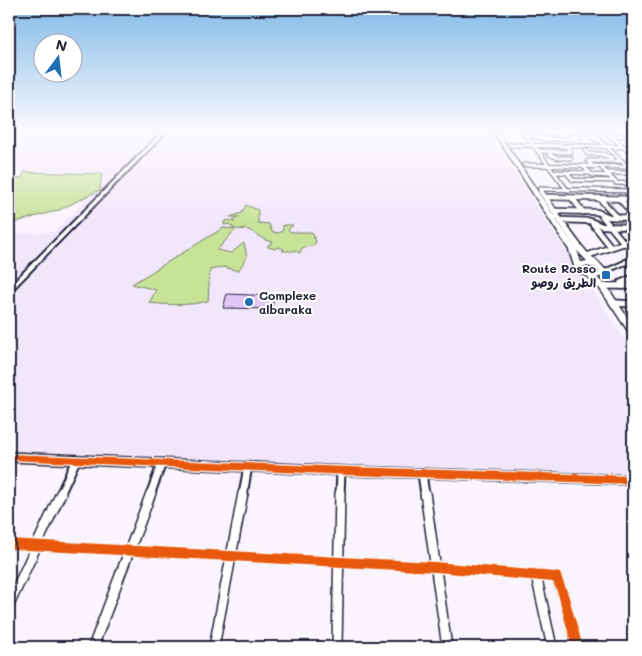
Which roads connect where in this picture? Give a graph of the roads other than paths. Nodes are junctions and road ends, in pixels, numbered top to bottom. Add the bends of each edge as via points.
1 (545, 161) edge
2 (135, 162) edge
3 (514, 162) edge
4 (521, 162) edge
5 (574, 162) edge
6 (589, 162) edge
7 (622, 162) edge
8 (524, 165) junction
9 (548, 166) junction
10 (578, 166) junction
11 (584, 167) junction
12 (593, 167) junction
13 (601, 167) junction
14 (632, 170) edge
15 (554, 172) junction
16 (567, 174) junction
17 (608, 175) junction
18 (557, 176) junction
19 (590, 177) junction
20 (607, 181) junction
21 (614, 181) junction
22 (633, 182) edge
23 (562, 183) junction
24 (540, 189) junction
25 (567, 190) junction
26 (599, 191) junction
27 (614, 191) junction
28 (633, 191) edge
29 (546, 197) junction
30 (572, 198) junction
31 (600, 198) junction
32 (620, 199) junction
33 (633, 199) edge
34 (556, 211) junction
35 (583, 212) junction
36 (600, 213) junction
37 (633, 214) edge
38 (617, 217) junction
39 (633, 218) edge
40 (562, 220) junction
41 (590, 221) junction
42 (609, 226) junction
43 (631, 227) edge
44 (633, 232) edge
45 (633, 240) edge
46 (624, 243) junction
47 (611, 247) junction
48 (633, 248) edge
49 (586, 256) junction
50 (633, 259) edge
51 (626, 262) junction
52 (633, 265) edge
53 (578, 267) junction
54 (600, 270) junction
55 (590, 275) junction
56 (633, 278) edge
57 (608, 286) junction
58 (622, 286) junction
59 (633, 286) edge
60 (9, 290) edge
61 (617, 303) junction
62 (633, 304) edge
63 (633, 323) edge
64 (633, 332) edge
65 (9, 457) edge
66 (76, 460) junction
67 (162, 463) junction
68 (248, 466) junction
69 (341, 471) junction
70 (422, 473) junction
71 (633, 480) edge
72 (9, 544) edge
73 (36, 546) junction
74 (130, 551) junction
75 (232, 556) junction
76 (337, 563) junction
77 (435, 567) junction
78 (536, 575) junction
79 (9, 604) edge
80 (93, 647) edge
81 (214, 647) edge
82 (337, 647) edge
83 (447, 647) edge
84 (552, 647) edge
85 (577, 647) edge

1 - 9 street
2 - 60 street
3 - 53 highway via 573,250
4 - 8 highway
5 - 10 street
6 - 12 street
7 - 14 street
8 - 9 street
8 - 24 highway
9 - 10 street
9 - 15 street
10 - 11 street
11 - 12 street
11 - 19 street
12 - 13 street
13 - 14 street
13 - 17 street
14 - 17 street
15 - 16 street
15 - 18 street
16 - 18 street
16 - 19 street
16 - 19 street via 573,180
17 - 19 street
17 - 21 street
17 - 22 street via 624,176
18 - 23 street
19 - 20 street
19 - 23 street
19 - 26 street
20 - 21 street
20 - 27 street
21 - 22 street via 617,184
23 - 25 street
24 - 25 street
24 - 29 highway
25 - 26 street
26 - 27 street
27 - 28 street
27 - 32 street
29 - 30 street
29 - 34 highway
30 - 31 street
30 - 35 street
31 - 32 street
31 - 38 street
32 - 33 street
32 - 37 street
34 - 35 street
34 - 40 highway
35 - 36 street
36 - 38 street via 606,217
36 - 42 street
38 - 39 street
40 - 41 street
40 - 49 highway
41 - 42 street
41 - 47 street
42 - 43 street
42 - 46 street
43 - 44 street
45 - 46 street
46 - 47 street
46 - 48 street
47 - 49 street
49 - 54 highway
50 - 51 street
51 - 52 street
51 - 54 street
53 - 54 highway via 584,263
53 - 55 highway
54 - 55 highway
54 - 57 highway
55 - 61 highway
56 - 58 street
57 - 58 street
57 - 61 highway
58 - 59 street
61 - 62 street
61 - 63 highway
61 - 64 highway
65 - 66 street
66 - 67 street
66 - 73 street
67 - 68 street
67 - 74 street
68 - 69 street
68 - 75 street
69 - 70 street
69 - 76 street
70 - 71 street
70 - 77 street
72 - 73 street
73 - 74 street
73 - 79 street
74 - 75 street
74 - 80 street
75 - 76 street
75 - 81 street
76 - 77 street
76 - 82 street
77 - 78 street
77 - 83 street
78 - 84 street
78 - 85 street via 556,577

